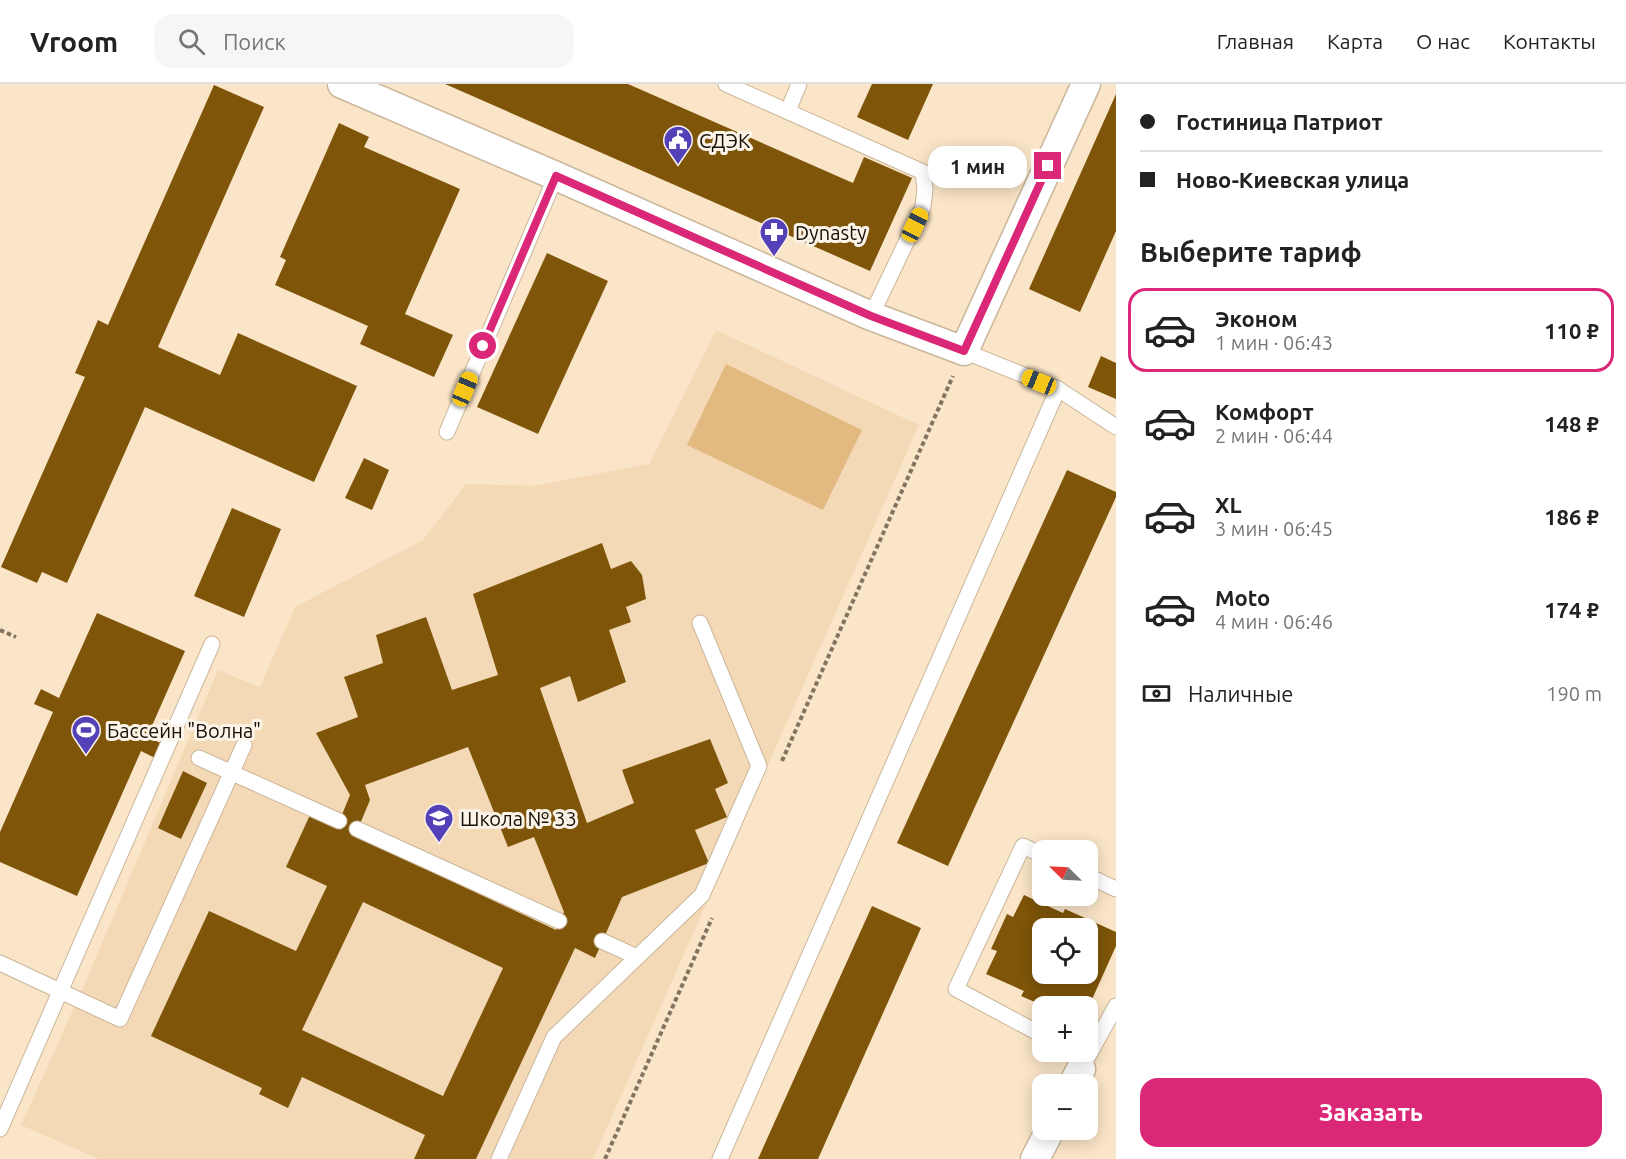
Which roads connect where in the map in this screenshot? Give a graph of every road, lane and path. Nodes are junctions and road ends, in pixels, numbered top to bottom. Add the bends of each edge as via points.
1 (342, 84) edge
2 (726, 84) edge
3 (799, 84) edge
4 (1086, 84) edge
5 (788, 111) junction
6 (556, 176) junction
7 (871, 316) junction
8 (964, 351) junction
9 (1058, 389) junction
10 (1116, 427) edge
11 (447, 432) dead end
12 (700, 623) dead end
13 (0, 630) edge
14 (16, 637) dead end
15 (212, 644) dead end
16 (244, 745) dead end
17 (199, 758) dead end
18 (779, 766) dead end
19 (231, 772) junction
20 (339, 821) dead end
21 (357, 829) dead end
22 (1032, 850) edge
23 (1098, 881) edge
24 (1116, 889) edge
25 (716, 908) dead end
26 (559, 921) dead end
27 (602, 941) dead end
28 (637, 957) junction
29 (0, 963) edge
30 (61, 992) junction
31 (1116, 1006) edge
32 (1032, 1030) edge
33 (1079, 1074) edge
34 (0, 1129) edge
35 (1045, 1140) edge
36 (499, 1159) edge
37 (605, 1159) edge
38 (720, 1159) edge
39 (1035, 1159) edge

1 - 6 street
2 - 5 lane
3 - 5 lane
4 - 8 street
5 - 7 lane via 923,172 923,207
6 - 7 street
6 - 11 lane
7 - 8 street
8 - 9 lane
8 - 18 path
9 - 10 lane
9 - 38 lane
12 - 28 lane via 759,766 702,895
13 - 14 path
15 - 30 lane
16 - 19 lane
17 - 19 lane
19 - 20 lane
19 - 30 lane via 120,1019
21 - 26 lane
22 - 32 lane via 1023,846 956,989
23 - 24 lane
25 - 37 path
27 - 28 lane
28 - 36 lane via 554,1037
29 - 30 lane
30 - 34 lane
31 - 33 lane
35 - 39 street

